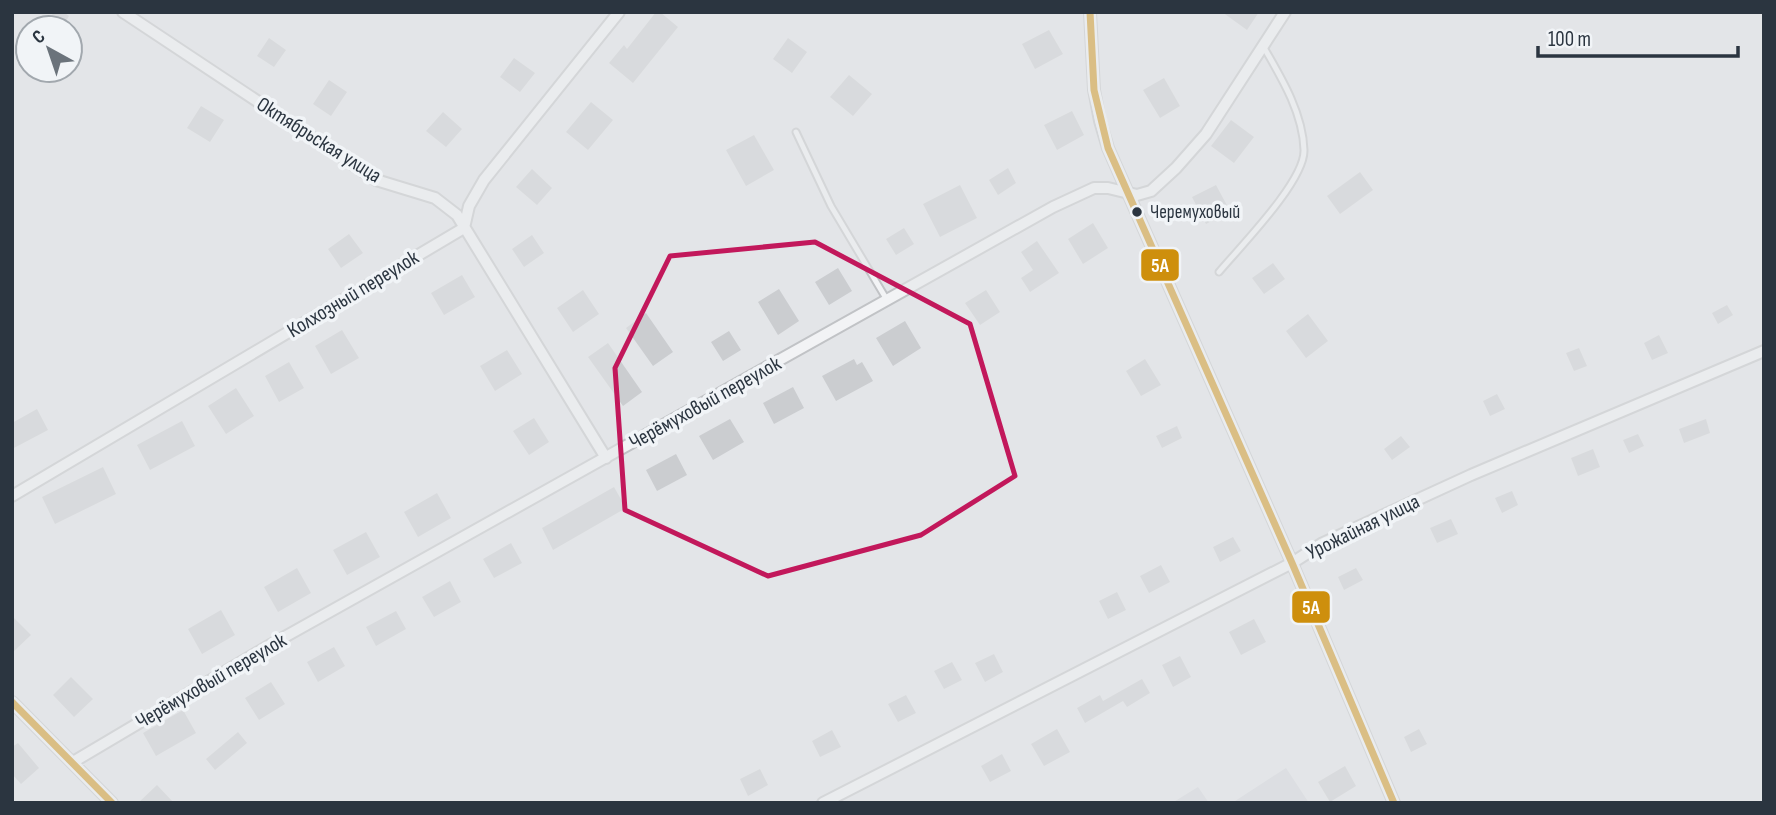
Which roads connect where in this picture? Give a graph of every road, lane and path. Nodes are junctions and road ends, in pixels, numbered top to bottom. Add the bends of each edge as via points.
1 (123, 12) edge
2 (619, 12) edge
3 (1090, 12) edge
4 (1285, 12) edge
5 (1263, 46) junction
6 (796, 132) dead end
7 (1127, 192) junction
8 (464, 228) junction
9 (1219, 272) dead end
10 (887, 300) junction
11 (1764, 351) edge
12 (606, 458) junction
13 (12, 496) edge
14 (1292, 563) junction
15 (12, 702) edge
16 (73, 762) junction
17 (112, 803) edge
18 (823, 803) edge
19 (1394, 803) edge

1 - 8 street, Октябрьская улица via 376,180 447,205
2 - 8 street via 484,180 469,206
3 - 7 street via 1100,121
4 - 5 street, Черёмуховый переулок
5 - 7 street, Черёмуховый переулок via 1206,134 1176,168 1151,191
5 - 9 lane via 1301,125 1305,153 1290,188
6 - 10 lane via 831,206
7 - 10 street, Черёмуховый переулок via 1094,188 1076,195
7 - 14 street
8 - 12 street, Октябрьская улица
8 - 13 street, Колхозный переулок
10 - 12 street, Черёмуховый переулок
11 - 14 street, Урожайная улица via 1471,475 1323,543
12 - 16 street, Черёмуховый переулок via 272,644
14 - 18 street, Урожайная улица
14 - 19 street
15 - 16 street
16 - 17 street

